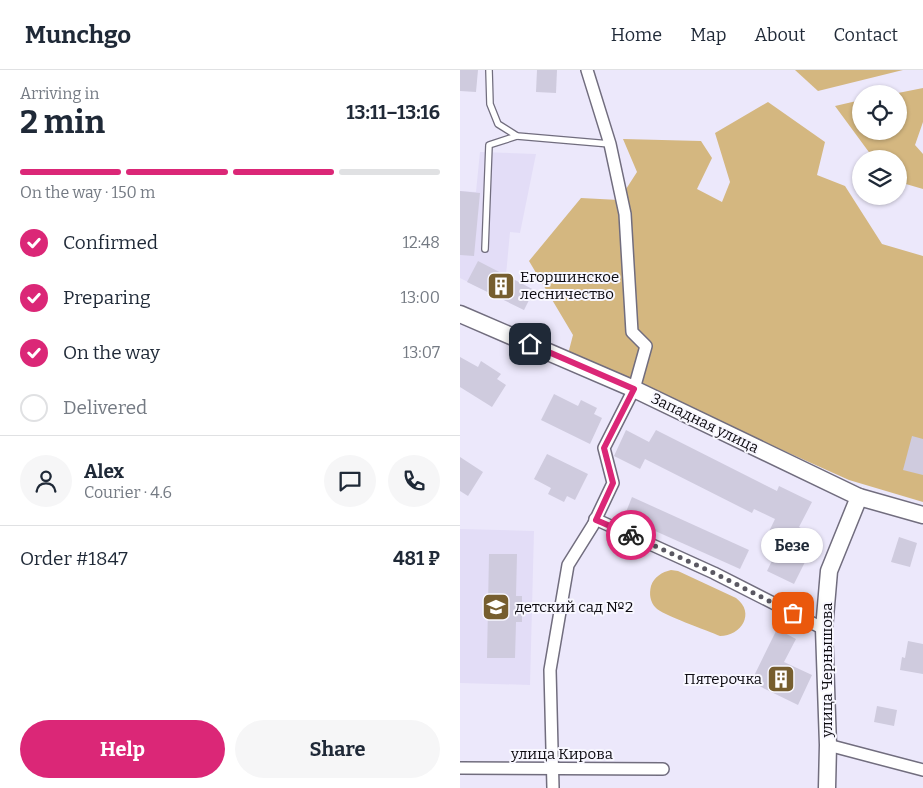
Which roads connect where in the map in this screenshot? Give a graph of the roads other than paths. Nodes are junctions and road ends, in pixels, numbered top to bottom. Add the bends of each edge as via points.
1 (489, 70) edge
2 (588, 70) edge
3 (517, 136) junction
4 (610, 144) junction
5 (485, 249) dead end
6 (460, 314) edge
7 (634, 389) junction
8 (859, 497) junction
9 (923, 515) edge
10 (596, 520) junction
11 (824, 629) junction
12 (828, 745) junction
13 (460, 768) edge
14 (552, 769) junction
15 (663, 769) dead end
16 (923, 770) edge
17 (553, 788) edge
18 (827, 788) edge

1 - 3 lane via 490,104 498,124
2 - 4 street
3 - 4 lane
3 - 5 lane via 489,145
4 - 7 street via 625,214 632,332 646,346
6 - 7 street, Западная улица
7 - 8 street, Западная улица
7 - 10 street via 604,448 613,483
8 - 9 street, Западная улица
8 - 11 street, улица Чернышова via 829,571
10 - 11 street via 714,573
10 - 14 street via 568,566 550,670
11 - 12 street, улица Чернышова
12 - 16 street
12 - 18 street, улица Чернышова
13 - 14 street, улица Кирова
14 - 15 street, улица Кирова
14 - 17 street

